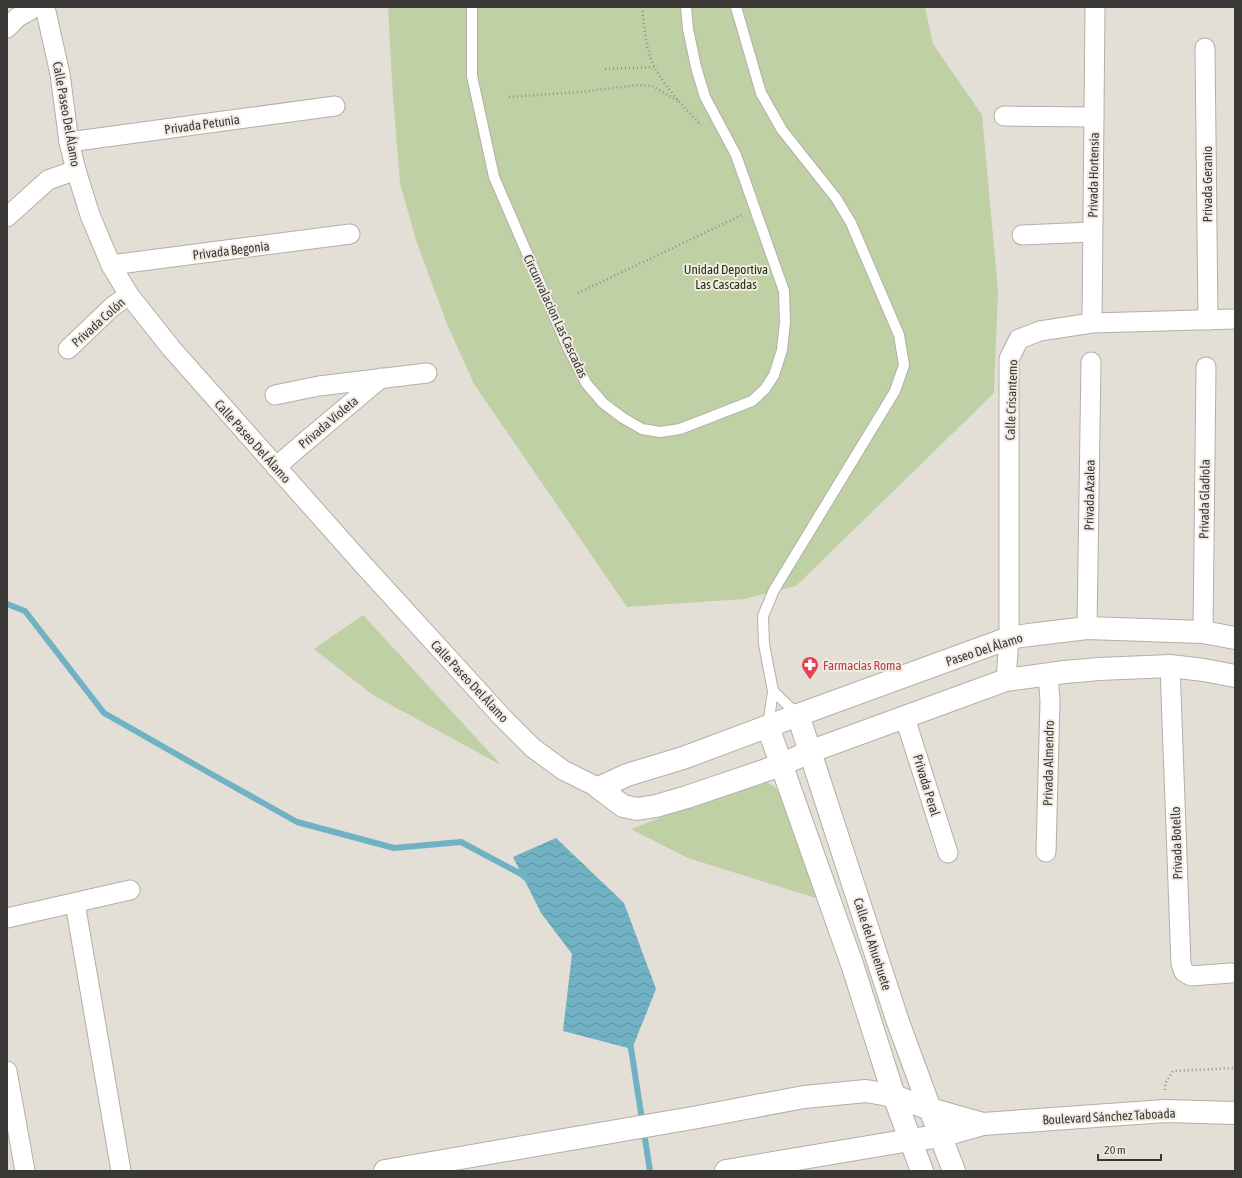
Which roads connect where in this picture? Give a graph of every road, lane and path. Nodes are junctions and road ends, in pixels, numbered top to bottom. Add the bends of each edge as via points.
1 (36, 7) edge
2 (45, 7) edge
3 (472, 7) edge
4 (642, 7) edge
5 (686, 7) edge
6 (736, 7) edge
7 (1095, 7) edge
8 (7, 28) edge
9 (1206, 48) dead end
10 (654, 66) junction
11 (605, 69) dead end
12 (509, 97) dead end
13 (680, 102) junction
14 (335, 106) dead end
15 (1004, 116) dead end
16 (1094, 117) junction
17 (704, 128) dead end
18 (69, 142) junction
19 (76, 170) junction
20 (738, 209) dead end
21 (755, 209) junction
22 (740, 216) junction
23 (7, 217) edge
24 (1092, 232) junction
25 (350, 234) dead end
26 (1022, 235) dead end
27 (111, 265) junction
28 (578, 293) dead end
29 (129, 295) junction
30 (1208, 320) junction
31 (1235, 320) edge
32 (1092, 323) junction
33 (68, 349) dead end
34 (1092, 362) dead end
35 (1206, 367) dead end
36 (427, 373) dead end
37 (381, 378) junction
38 (275, 395) dead end
39 (276, 467) junction
40 (1087, 628) junction
41 (1203, 632) junction
42 (1009, 638) junction
43 (1235, 638) edge
44 (1170, 666) junction
45 (1048, 674) junction
46 (1235, 676) edge
47 (1006, 680) junction
48 (773, 691) junction
49 (798, 715) junction
50 (905, 718) junction
51 (768, 727) junction
52 (809, 752) junction
53 (781, 766) junction
54 (599, 788) junction
55 (1046, 852) dead end
56 (948, 853) dead end
57 (130, 890) dead end
58 (75, 903) junction
59 (7, 918) edge
60 (1231, 973) dead end
61 (1235, 1068) edge
62 (7, 1070) edge
63 (894, 1096) junction
64 (930, 1108) junction
65 (1165, 1111) junction
66 (1235, 1113) edge
67 (983, 1124) junction
68 (941, 1136) junction
69 (910, 1140) junction
70 (25, 1171) edge
71 (121, 1171) edge
72 (385, 1171) edge
73 (726, 1171) edge
74 (922, 1171) edge
75 (954, 1171) edge

1 - 8 street via 18,17
2 - 18 street, Calle Paseo Del Álamo via 60,74
3 - 21 lane, Circunvalacion Las Cascadas via 472,76 494,177 568,348 586,383 603,403 642,429 660,432 680,429 732,410 752,401 774,376 782,350 785,322 784,291
4 - 10 path via 650,59
5 - 21 lane, Circunvalacion Las Cascadas via 696,67 705,96 736,155
6 - 48 lane via 761,93 782,130 836,198 851,223 899,335 904,365 895,391 774,590 763,616 764,644
7 - 16 street, Privada Hortensia
9 - 30 street, Privada Geranio
10 - 11 path
10 - 13 path via 660,78
12 - 13 path via 638,85 652,86
13 - 17 path
14 - 18 street, Privada Petunia
15 - 16 street, Privada Hortensia
16 - 24 street, Privada Hortensia
18 - 19 street, Calle Paseo Del Álamo
19 - 23 street via 48,180
19 - 27 street, Calle Paseo Del Álamo via 90,215
20 - 22 path
21 - 22 path
22 - 28 path
24 - 26 street, Privada Hortensia
24 - 32 street, Privada Hortensia
25 - 27 street, Privada Begonia
27 - 29 street, Calle Paseo Del Álamo
29 - 33 street, Privada Colón via 112,307
29 - 39 street, Calle Paseo Del Álamo via 171,348
30 - 31 street, Calle Crisantemo
30 - 32 street, Calle Crisantemo
32 - 42 street, Calle Crisantemo via 1040,331 1019,339 1009,359
34 - 40 street, Privada Azalea
35 - 41 street, Privada Gladiola
36 - 37 street, Privada Violeta
37 - 38 street, Privada Violeta
37 - 39 street, Privada Violeta
39 - 54 street, Calle Paseo Del Álamo via 533,748 563,770
40 - 41 street, Paseo Del Álamo
40 - 42 street, Paseo Del Álamo
41 - 43 street, Paseo Del Álamo
42 - 47 street, Calle Crisantemo
42 - 49 street, Paseo Del Álamo
44 - 45 street
44 - 46 street
44 - 60 street, Privada Botello via 1181,964 1184,972 1191,976
45 - 47 street
45 - 55 street, Privada Almendro via 1050,701
47 - 50 street
48 - 49 lane
48 - 51 lane
49 - 51 street, Paseo Del Álamo
49 - 52 street, Calle del Ahuehuete
50 - 52 street
50 - 56 street, Privada Peral
51 - 53 street, Calle del Ahuehuete
51 - 54 street via 627,775
52 - 53 street
52 - 64 street, Calle del Ahuehuete via 898,1022
53 - 54 street, Calle Paseo Del Álamo via 687,797 637,809 623,806
53 - 63 street, Calle del Ahuehuete via 853,967
57 - 58 street
58 - 59 street
58 - 71 street
61 - 65 path via 1173,1071 1165,1084
62 - 70 street
63 - 64 street
63 - 69 street, Calle del Ahuehuete
63 - 72 street via 866,1091 804,1097
64 - 67 street
64 - 68 street, Calle del Ahuehuete
65 - 66 street, Boulevard Sánchez Taboada
65 - 67 street, Boulevard Sánchez Taboada
67 - 68 street
68 - 69 street
68 - 75 street, Calle del Ahuehuete
69 - 73 street
69 - 74 street, Calle del Ahuehuete

